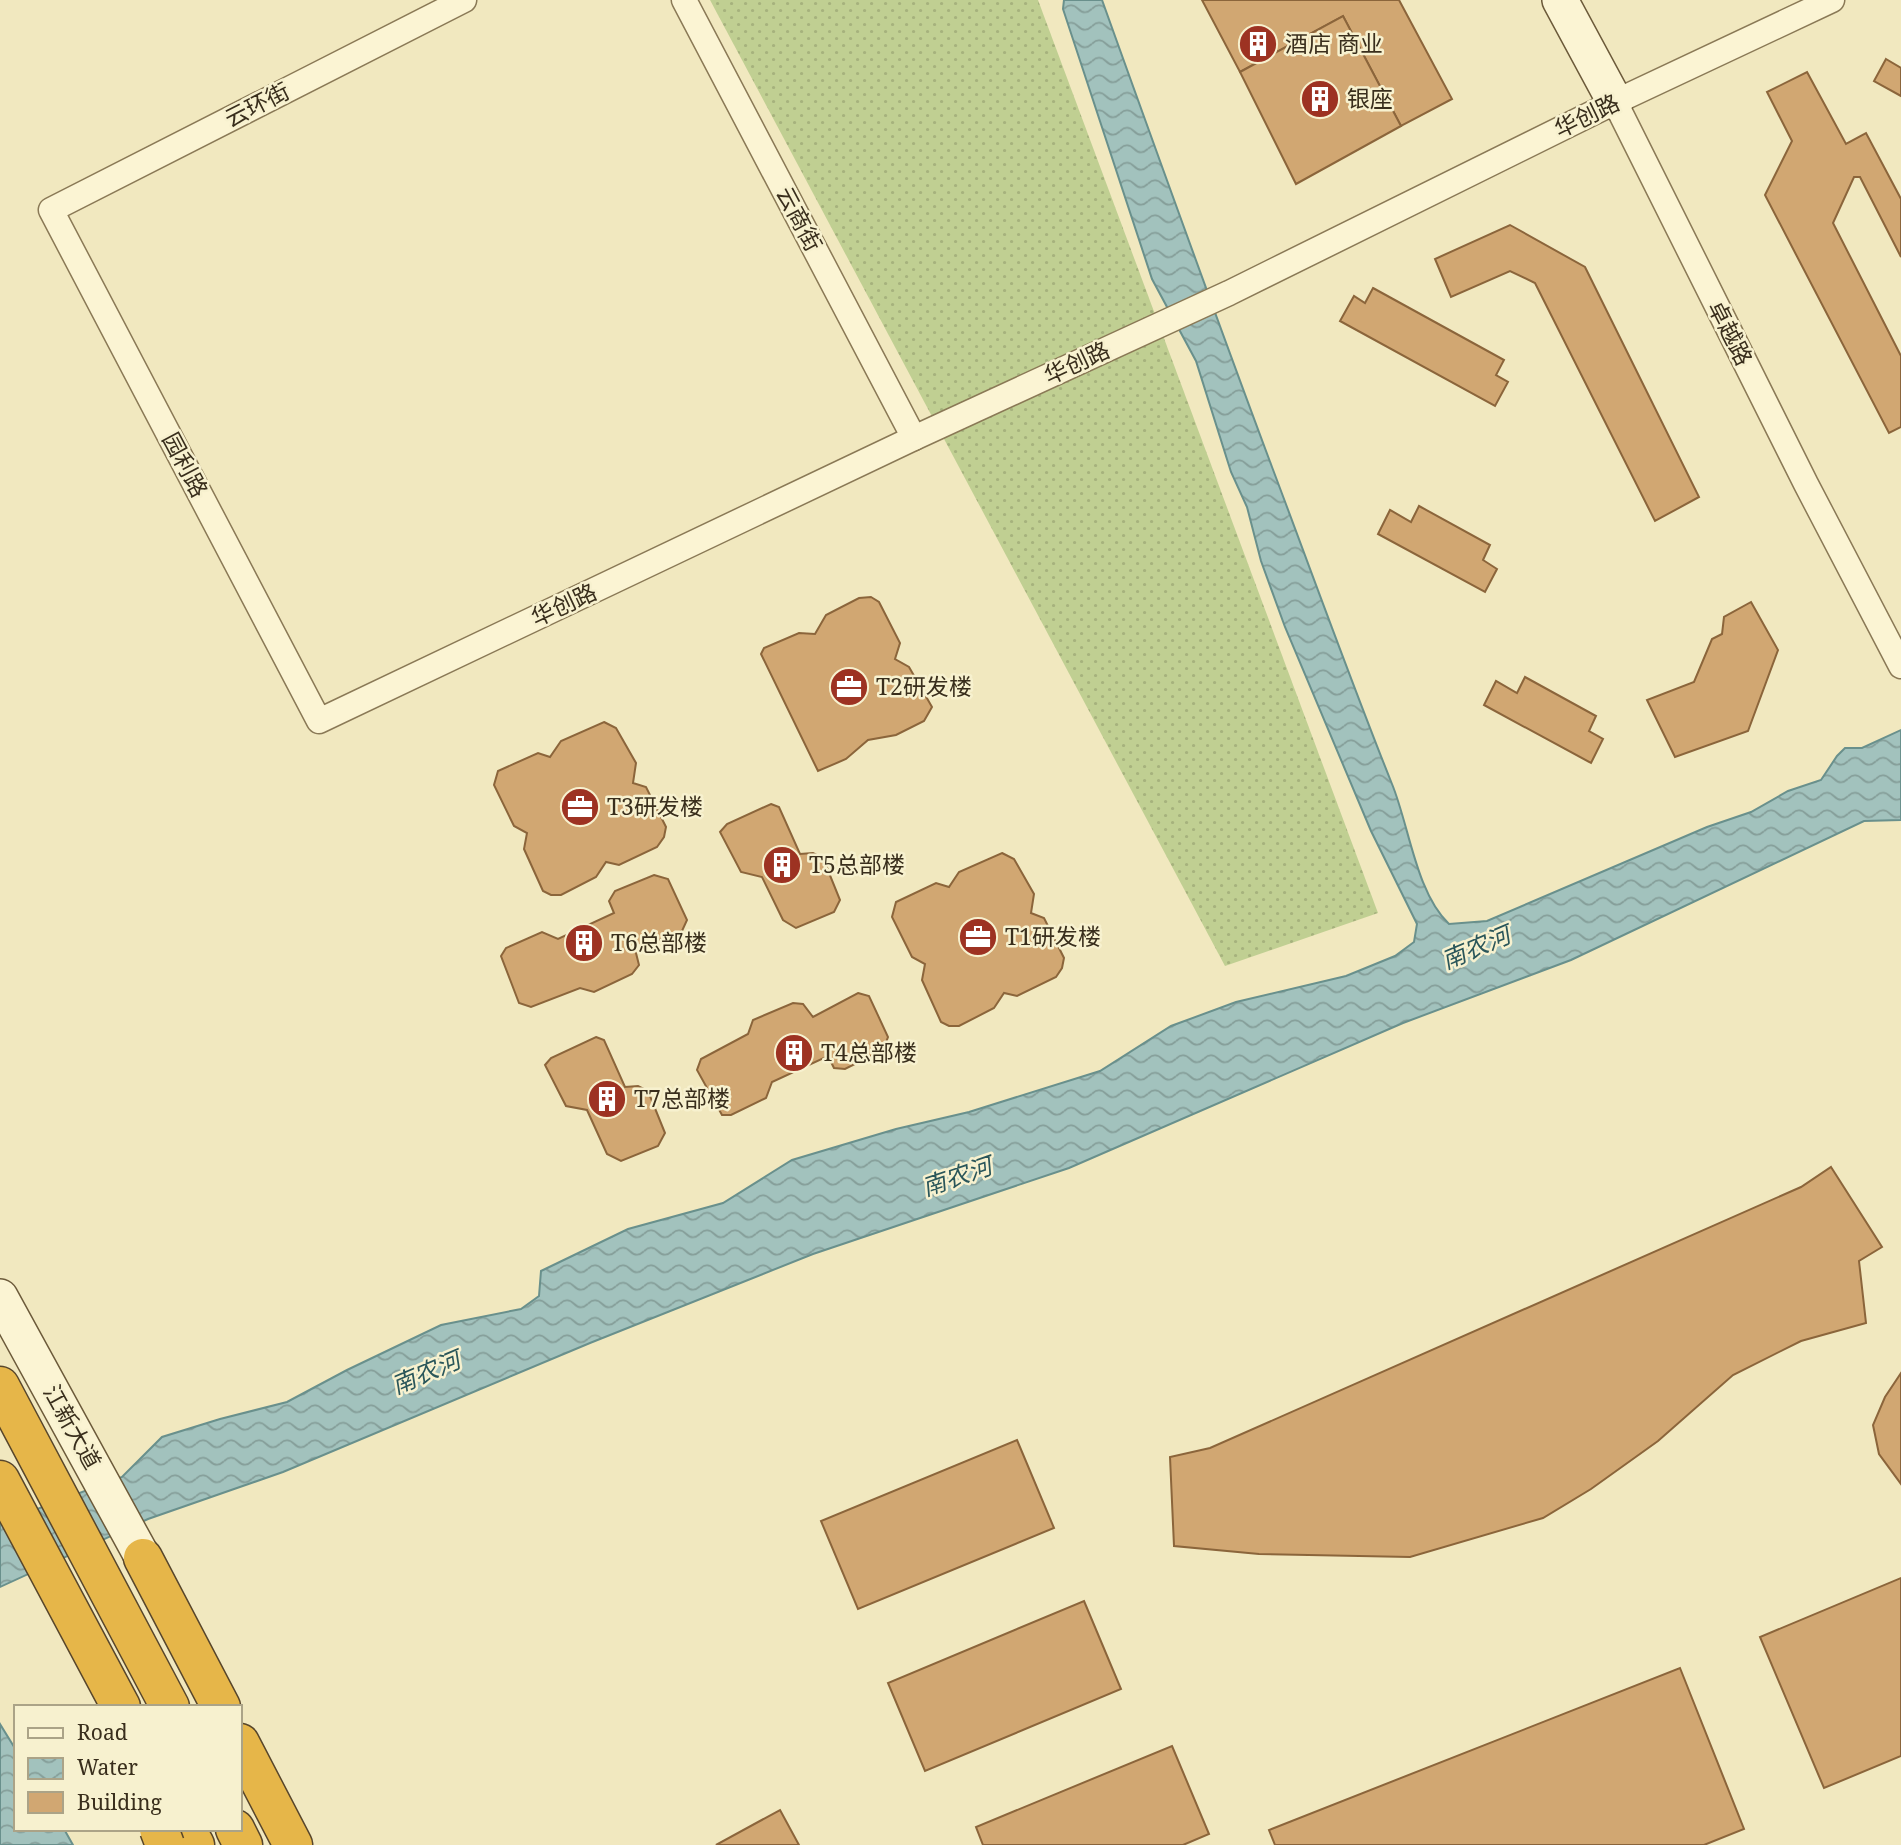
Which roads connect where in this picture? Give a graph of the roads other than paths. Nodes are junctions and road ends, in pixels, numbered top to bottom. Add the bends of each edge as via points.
1 (464, 0) edge
2 (684, 0) edge
3 (1560, 0) edge
4 (1832, 0) edge
5 (1615, 102) junction
6 (51, 210) joint
7 (914, 438) junction
8 (1901, 666) edge
9 (319, 721) joint
10 (0, 1297) edge
11 (0, 1386) edge
12 (0, 1480) edge
13 (0, 1524) edge
14 (143, 1558) joint
15 (97, 1570) junction
16 (49, 1594) junction
17 (94, 1705) edge
18 (106, 1705) edge
19 (120, 1705) edge
20 (169, 1705) edge
21 (189, 1705) edge
22 (220, 1705) edge
23 (242, 1747) edge
24 (242, 1785) edge
25 (282, 1845) edge
26 (293, 1845) edge

1 - 6 street, 云环街
2 - 7 street, 云商街
3 - 5 street, 卓越路
4 - 5 street, 华创路
5 - 7 street, 华创路 via 1229,293
5 - 8 street, 卓越路
6 - 9 street, 园利路
7 - 9 street, 华创路
10 - 14 street, 江新大道
11 - 15 highway, 江新大道
12 - 16 highway
13 - 16 highway
14 - 22 highway
15 - 20 highway
15 - 21 highway
16 - 17 highway
16 - 18 highway
16 - 19 highway
23 - 26 highway
24 - 25 highway

